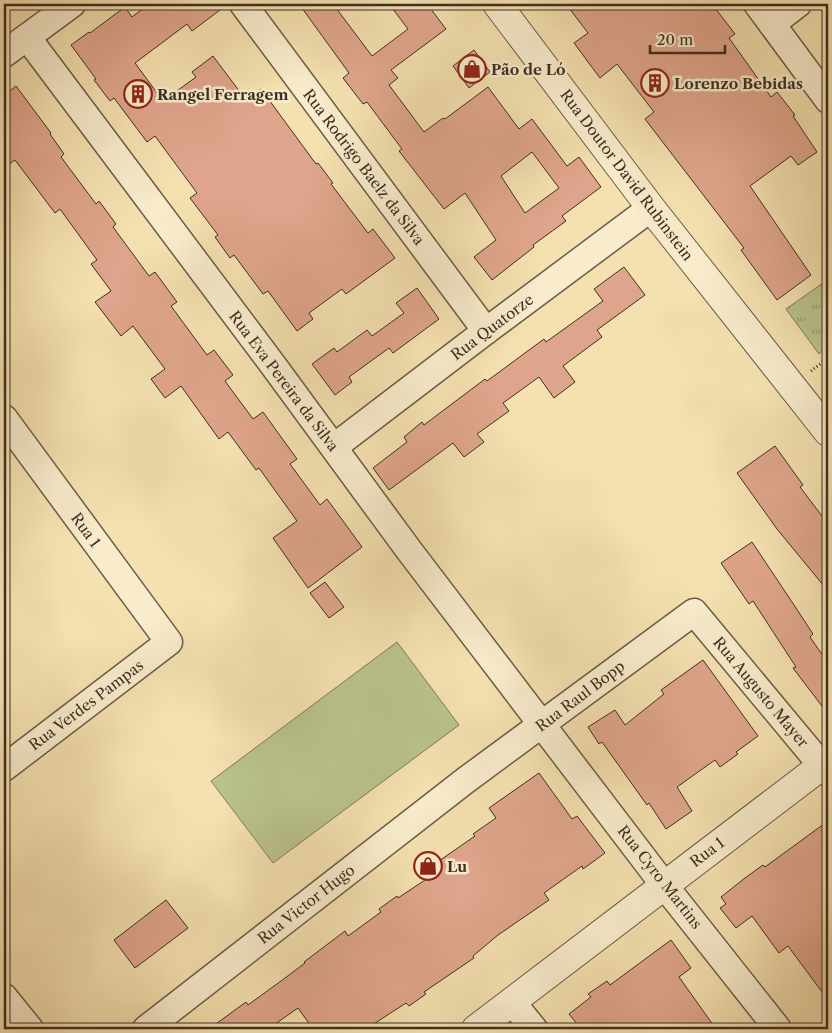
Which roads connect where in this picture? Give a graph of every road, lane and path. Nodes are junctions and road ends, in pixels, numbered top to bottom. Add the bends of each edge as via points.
1 (72, 4) edge
2 (243, 4) edge
3 (497, 4) edge
4 (757, 4) edge
5 (798, 4) edge
6 (772, 24) junction
7 (27, 37) junction
8 (4, 54) edge
9 (828, 100) edge
10 (651, 208) junction
11 (486, 331) junction
12 (4, 418) edge
13 (828, 432) edge
14 (334, 447) junction
15 (694, 612) joint
16 (169, 642) joint
17 (543, 724) junction
18 (826, 766) edge
19 (4, 768) edge
20 (466, 780) joint
21 (664, 885) junction
22 (4, 996) edge
23 (512, 1002) junction
24 (30, 1029) edge
25 (146, 1029) edge
26 (476, 1029) edge
27 (534, 1029) edge
28 (778, 1029) edge

1 - 7 street
2 - 11 street, Rua Rodrigo Baelz da Silva
3 - 10 street, Rua Doutor David Rubinstein
4 - 6 street
5 - 6 street
6 - 9 street
7 - 8 street
7 - 14 street, Rua Eva Pereira da Silva
10 - 11 street, Rua Quatorze
10 - 13 street, Rua Doutor David Rubinstein
11 - 14 street, Rua Quatorze
12 - 16 street, Rua 1
14 - 17 street, Rua Eva Pereira da Silva
15 - 17 street, Rua Raul Bopp
15 - 18 street, Rua Augusto Mayer
16 - 19 street, Rua Verdes Pampas
17 - 20 street, Rua Raul Bopp
17 - 21 street, Rua Cyro Martins
18 - 21 street, Rua 1
20 - 25 street, Rua Victor Hugo
21 - 23 street, Rua 1
21 - 28 street, Rua Cyro Martins
22 - 24 street
23 - 26 street, Rua 1
23 - 27 street

